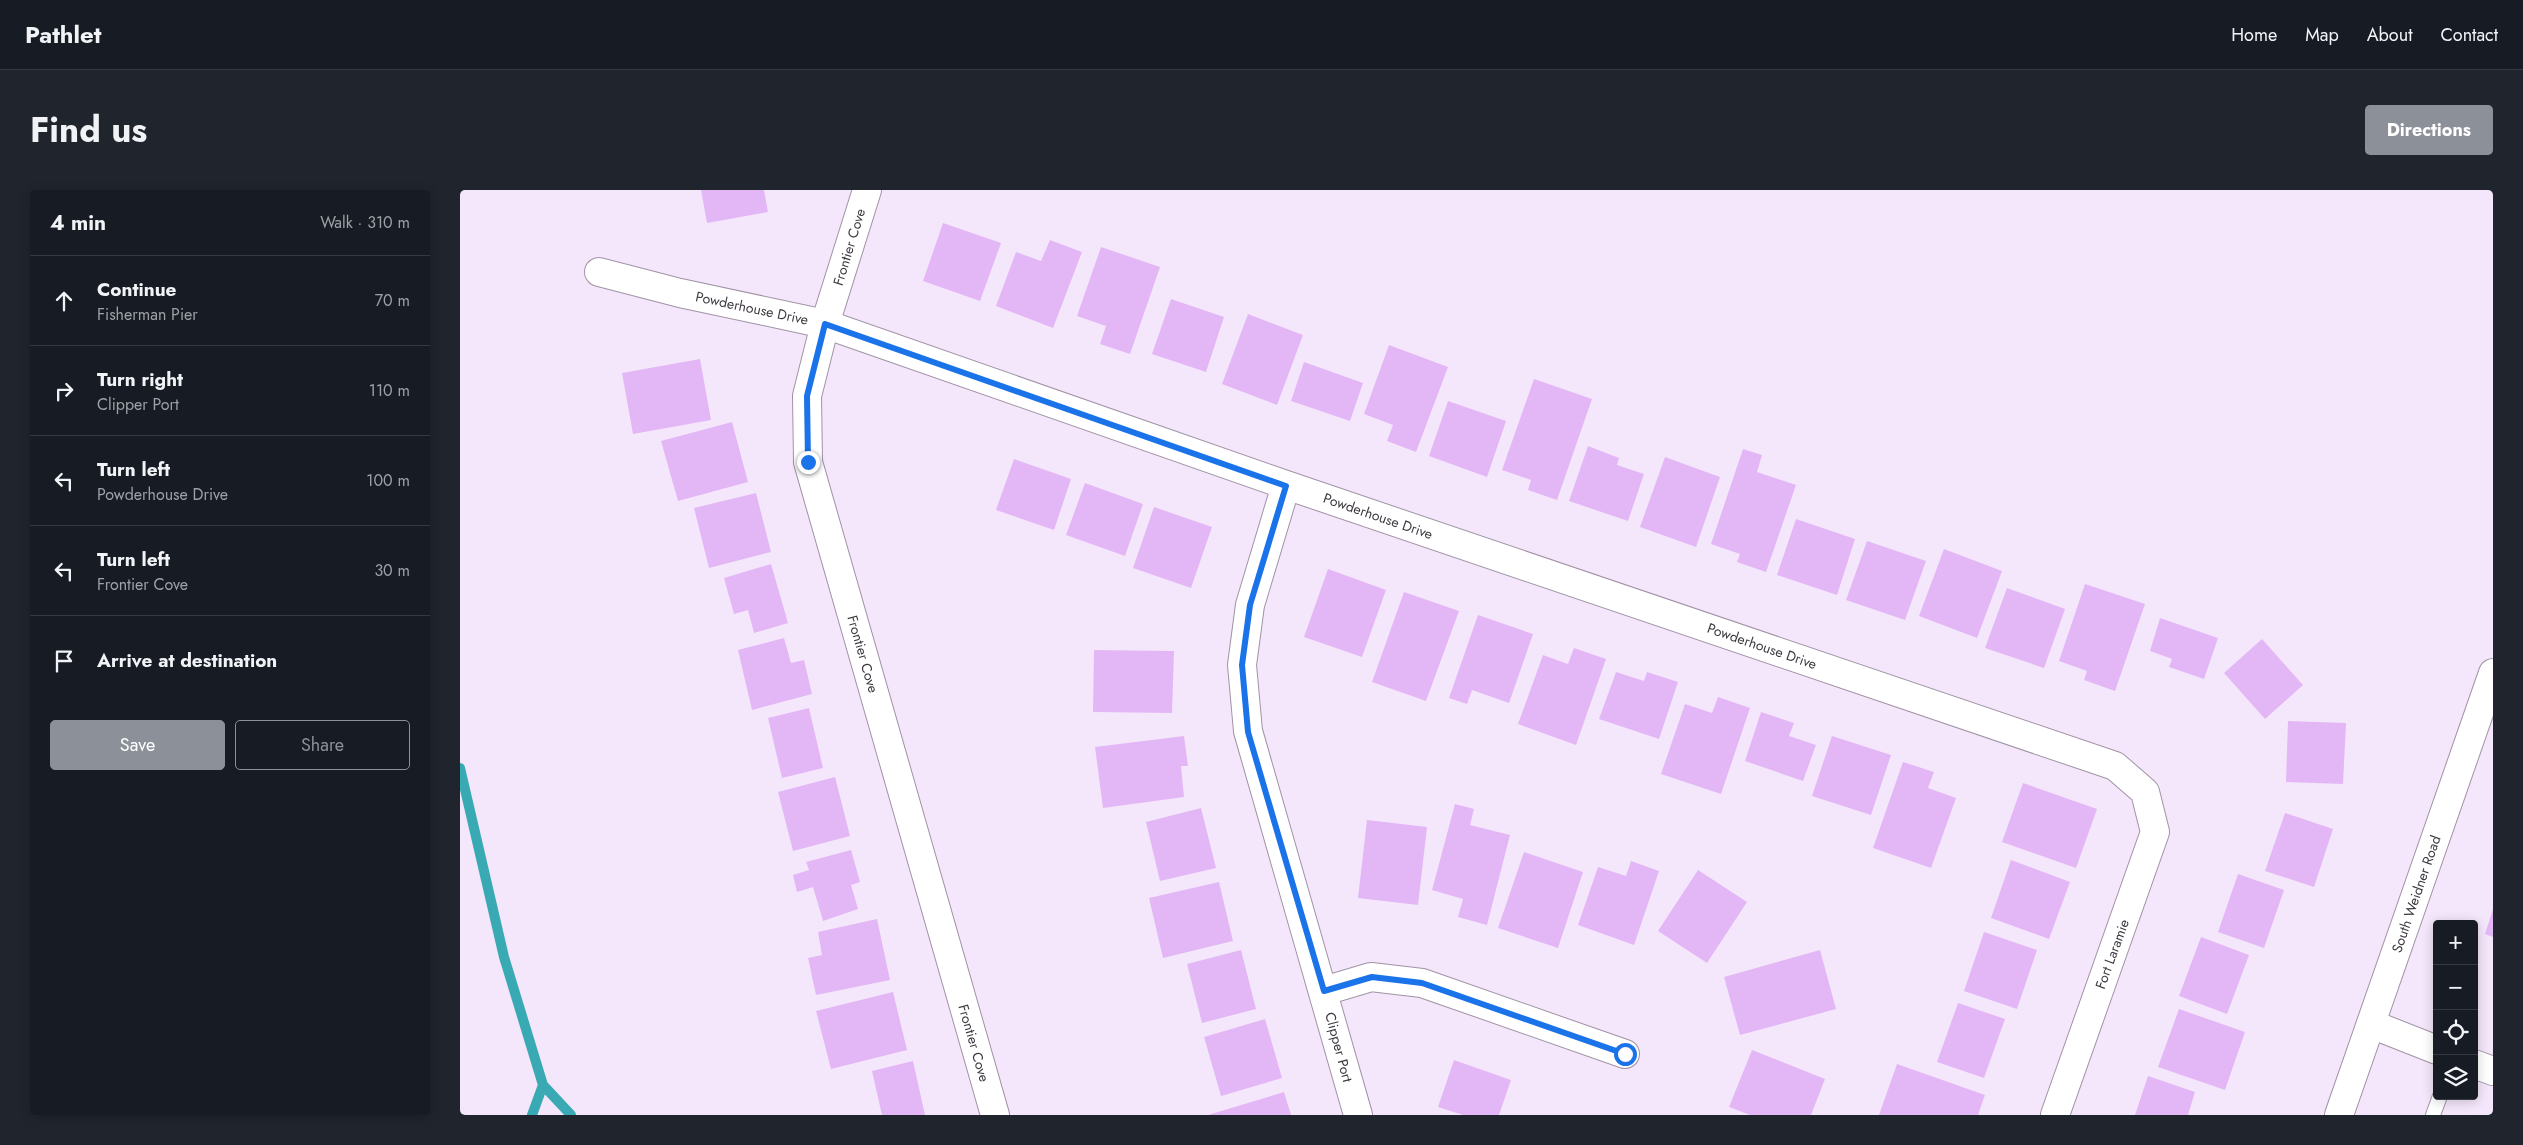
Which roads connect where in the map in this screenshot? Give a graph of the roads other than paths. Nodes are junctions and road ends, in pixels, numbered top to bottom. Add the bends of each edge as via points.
1 (867, 190) edge
2 (599, 272) dead end
3 (825, 324) junction
4 (1286, 486) junction
5 (2493, 672) edge
6 (2145, 792) joint
7 (1324, 991) junction
8 (2371, 1024) junction
9 (2433, 1048) edge
10 (1625, 1054) dead end
11 (2478, 1065) edge
12 (2493, 1071) edge
13 (2439, 1100) edge
14 (995, 1115) edge
15 (1358, 1115) edge
16 (2055, 1115) edge
17 (2339, 1115) edge
18 (2433, 1115) edge

1 - 3 street, Frontier Cove
2 - 3 street, Powderhouse Drive
3 - 4 street, Powderhouse Drive
3 - 14 street, Frontier Cove via 807,396 808,462
4 - 6 street, Powderhouse Drive via 2115,766
4 - 7 street, Clipper Port via 1250,605 1242,665 1248,732
5 - 8 street, South Weidner Road
6 - 16 street, Fort Laramie via 2156,832
7 - 10 street via 1372,977 1422,983
7 - 15 street, Clipper Port
8 - 9 street
8 - 17 street, South Weidner Road
11 - 12 street
13 - 18 lane

